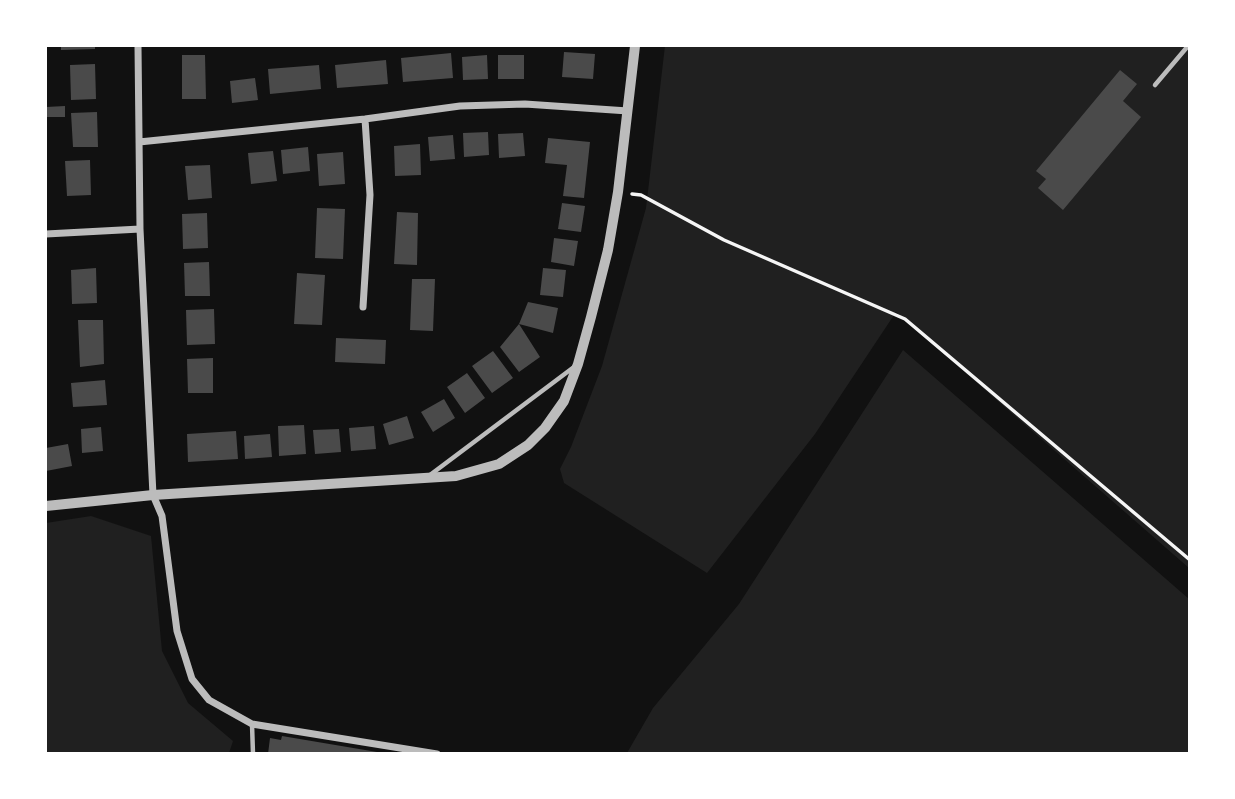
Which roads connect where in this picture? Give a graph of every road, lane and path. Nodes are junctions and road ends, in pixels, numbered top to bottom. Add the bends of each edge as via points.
1 (138, 46) edge
2 (635, 46) edge
3 (1188, 46) edge
4 (1155, 85) dead end
5 (628, 111) junction
6 (365, 118) junction
7 (139, 142) junction
8 (618, 192) junction
9 (140, 229) junction
10 (46, 234) edge
11 (363, 307) dead end
12 (578, 364) junction
13 (423, 480) junction
14 (153, 495) junction
15 (46, 506) edge
16 (1189, 560) edge
17 (252, 724) junction
18 (253, 754) edge
19 (437, 754) edge

1 - 7 street
2 - 5 street
3 - 4 lane
5 - 6 street via 525,104 460,106
5 - 8 street
6 - 7 street
6 - 11 street via 370,195
7 - 9 street
8 - 12 street
8 - 16 path via 641,195 724,240 905,319
9 - 10 street
9 - 14 street
12 - 13 lane
12 - 13 street via 558,411 528,445 488,468
13 - 14 street
14 - 15 street
14 - 17 street via 162,516 177,631 192,679 209,700
17 - 18 lane
17 - 19 street

